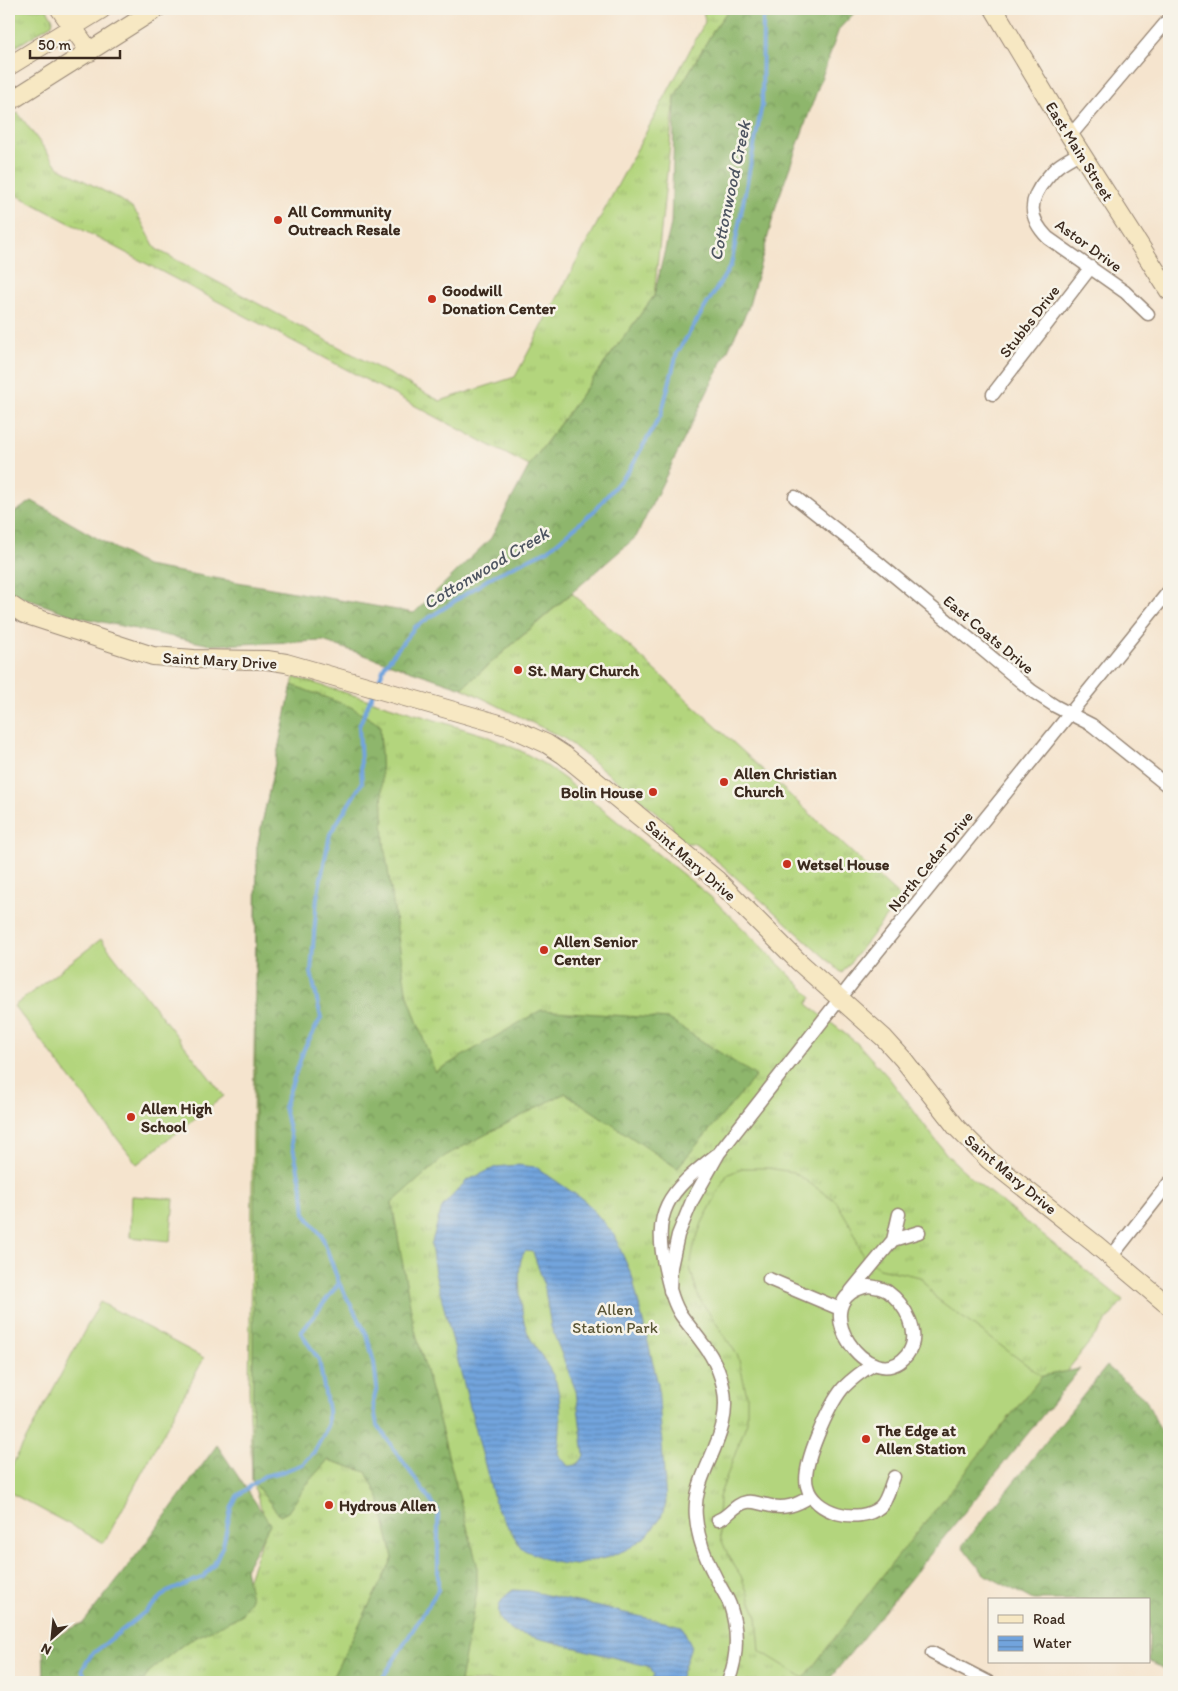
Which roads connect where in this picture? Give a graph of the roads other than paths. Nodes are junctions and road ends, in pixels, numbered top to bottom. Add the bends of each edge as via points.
1 (60, 9) edge
2 (102, 9) edge
3 (156, 9) edge
4 (994, 9) edge
5 (1169, 19) edge
6 (73, 26) junction
7 (90, 52) junction
8 (9, 66) edge
9 (9, 102) edge
10 (1070, 136) junction
11 (1081, 152) junction
12 (1091, 267) junction
13 (1169, 291) edge
14 (1148, 314) dead end
15 (993, 394) dead end
16 (795, 497) dead end
17 (1169, 591) edge
18 (9, 604) edge
19 (1070, 714) junction
20 (1169, 787) edge
21 (840, 998) junction
22 (719, 1153) junction
23 (1169, 1182) edge
24 (899, 1214) dead end
25 (919, 1232) dead end
26 (892, 1240) junction
27 (1111, 1257) junction
28 (770, 1279) dead end
29 (670, 1291) junction
30 (846, 1297) junction
31 (1169, 1306) edge
32 (840, 1309) junction
33 (873, 1365) junction
34 (894, 1477) dead end
35 (811, 1496) junction
36 (718, 1520) dead end
37 (932, 1653) dead end
38 (728, 1682) edge
39 (988, 1682) edge

1 - 6 street
2 - 6 street
3 - 7 street
4 - 10 street, East Main Street
5 - 10 street
6 - 7 street
6 - 8 street
7 - 9 street
10 - 11 street, East Main Street
11 - 12 street, Astor Drive via 1056,167 1037,189 1033,202 1034,217 1048,238
11 - 13 street, East Main Street
12 - 14 street, Astor Drive
12 - 15 street, Stubbs Drive
16 - 19 street, East Coats Drive via 1032,691
17 - 19 street, North Cedar Drive
18 - 21 street, Saint Mary Drive via 24,614 153,656 267,660 301,667 510,727 547,744 717,880
19 - 20 street, East Coats Drive via 1092,725
19 - 21 street, North Cedar Drive
21 - 22 street, North Cedar Drive
21 - 27 street, Saint Mary Drive via 884,1038 957,1128 989,1160
22 - 29 street, North Cedar Drive via 692,1201 678,1236
22 - 29 street, North Cedar Drive via 684,1182 662,1218 660,1251
23 - 27 street
24 - 26 street
25 - 26 street
26 - 30 street
27 - 31 street, Saint Mary Drive
28 - 32 street
29 - 38 street, North Cedar Drive via 680,1314 718,1367 724,1389 724,1422 700,1486 695,1516 700,1545 729,1604 736,1632 734,1668
30 - 32 street
30 - 33 street via 860,1287 879,1287 894,1298 913,1327 912,1346 901,1361 892,1365
32 - 33 street via 839,1318 845,1334 857,1353
33 - 35 street via 844,1387 830,1407 807,1466 805,1477
34 - 35 street via 883,1504 860,1516 847,1516 822,1506
35 - 36 street via 797,1505 778,1508 746,1502
37 - 39 street

